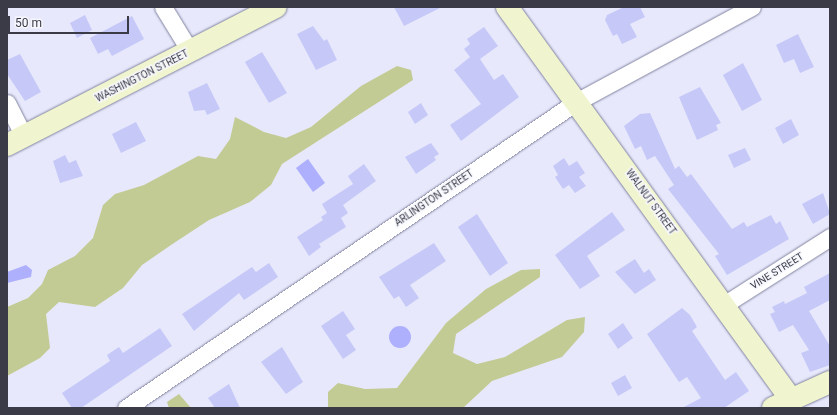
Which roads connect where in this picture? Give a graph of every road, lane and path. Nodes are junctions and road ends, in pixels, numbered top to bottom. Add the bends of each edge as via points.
1 (163, 7) edge
2 (276, 7) edge
3 (507, 7) edge
4 (752, 7) edge
5 (190, 51) junction
6 (576, 102) junction
7 (7, 103) edge
8 (16, 140) edge
9 (830, 237) edge
10 (725, 304) junction
11 (830, 382) edge
12 (782, 404) edge
13 (126, 408) edge

1 - 5 street
2 - 5 street, WASHINGTON STREET
3 - 6 street, WALNUT STREET
4 - 6 street, ARLINGTON STREET
5 - 8 street, WASHINGTON STREET
6 - 10 street, WALNUT STREET
6 - 13 street, ARLINGTON STREET
7 - 8 street
9 - 10 street, VINE STREET
10 - 12 street, WALNUT STREET
11 - 12 street

